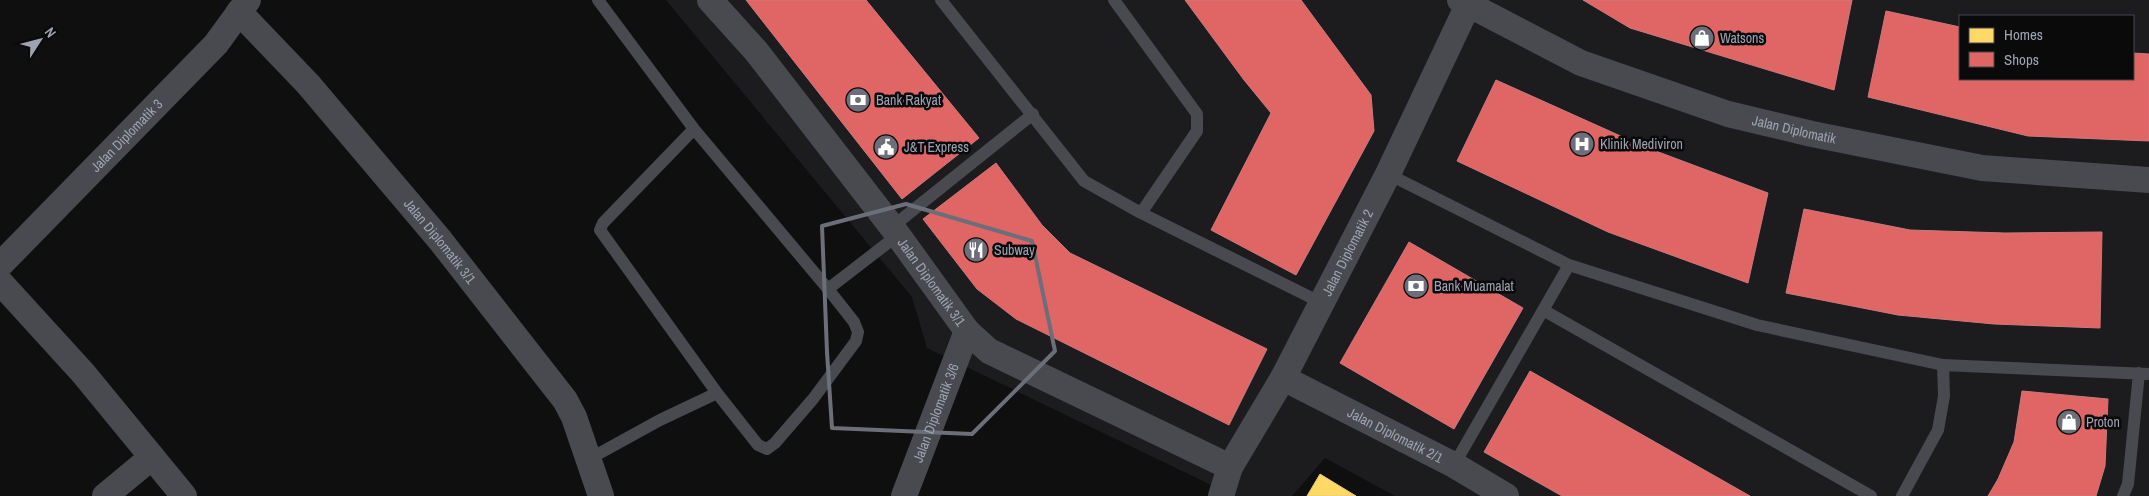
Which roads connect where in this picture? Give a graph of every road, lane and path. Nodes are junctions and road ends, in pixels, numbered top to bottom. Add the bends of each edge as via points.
1 (598, 0) edge
2 (710, 0) edge
3 (941, 0) edge
4 (1114, 0) edge
5 (1466, 2) edge
6 (243, 6) edge
7 (1033, 114) junction
8 (694, 129) junction
9 (1388, 174) junction
10 (2149, 180) edge
11 (1141, 213) junction
12 (895, 231) junction
13 (0, 265) edge
14 (1568, 265) junction
15 (0, 282) edge
16 (828, 289) junction
17 (1322, 303) junction
18 (1543, 310) junction
19 (967, 331) junction
20 (1943, 365) junction
21 (2144, 373) edge
22 (1283, 378) junction
23 (717, 393) junction
24 (152, 457) junction
25 (589, 459) junction
26 (1454, 465) junction
27 (1230, 467) junction
28 (105, 496) edge
29 (184, 496) edge
30 (601, 496) edge
31 (904, 496) edge
32 (1220, 496) edge
33 (1506, 496) edge
34 (1871, 496) edge
35 (1902, 496) edge
36 (2123, 496) edge

1 - 8 lane
2 - 12 street, Jalan Diplomatik 3/1 via 756,51
3 - 7 lane
4 - 11 lane via 1197,114 1197,131
5 - 9 street, Jalan Diplomatik 2
5 - 10 street, Jalan Diplomatik via 1582,62 1728,114 1982,168
6 - 13 street, Jalan Diplomatik 3 via 216,44
6 - 25 street, Jalan Diplomatik 3/1 via 440,240 565,400
7 - 11 lane via 1084,181
7 - 12 lane
8 - 16 lane
8 - 23 lane via 603,223 600,230
9 - 14 lane
9 - 17 street, Jalan Diplomatik 2
11 - 17 lane
12 - 16 lane
12 - 19 street, Jalan Diplomatik 3/1
14 - 18 lane
14 - 20 lane via 1757,325
15 - 24 street via 83,372
16 - 23 lane via 854,322 858,332 856,341 775,443 768,448 758,445
17 - 22 street, Jalan Diplomatik 2
18 - 26 lane
18 - 34 lane
19 - 27 street, Jalan Diplomatik 3/1 via 989,351
19 - 31 street, Jalan Diplomatik 3/6
20 - 21 lane
20 - 35 lane via 1944,396 1938,430
21 - 36 lane via 2128,484
22 - 26 street, Jalan Diplomatik 2/1
22 - 27 street, Jalan Diplomatik 2
23 - 25 lane
24 - 28 street
24 - 29 street
25 - 30 street, Jalan Diplomatik 3/1
26 - 33 street, Jalan Diplomatik 2/1
27 - 32 street, Jalan Diplomatik 2

